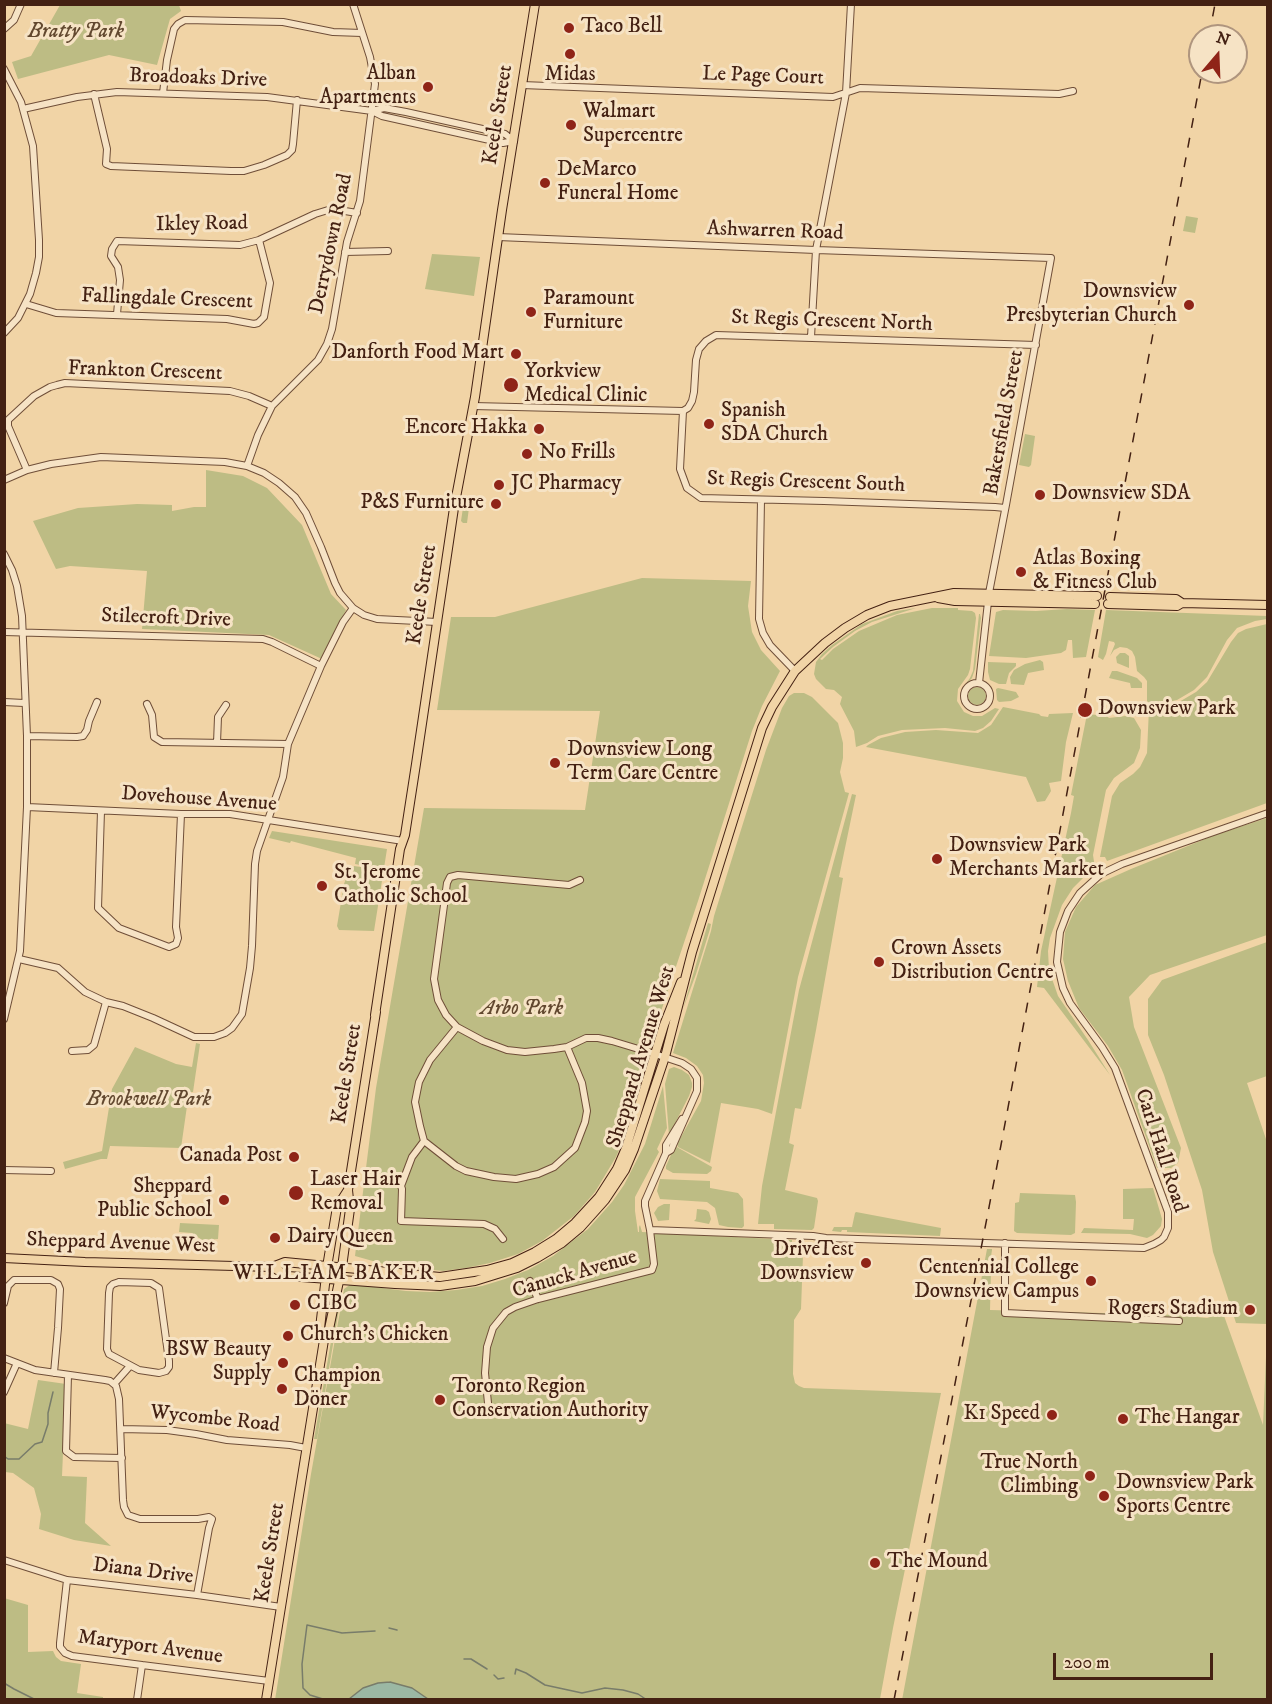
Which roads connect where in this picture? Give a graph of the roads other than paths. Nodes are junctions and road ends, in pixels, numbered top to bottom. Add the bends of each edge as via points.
1 (21, 4) edge
2 (353, 4) edge
3 (535, 4) edge
4 (851, 4) edge
5 (4, 29) edge
6 (362, 33) junction
7 (4, 69) edge
8 (522, 85) junction
9 (1073, 92) dead end
10 (163, 93) junction
11 (846, 93) junction
12 (94, 94) junction
13 (297, 100) junction
14 (23, 109) junction
15 (372, 111) junction
16 (406, 112) junction
17 (404, 121) junction
18 (444, 121) junction
19 (467, 125) junction
20 (443, 129) junction
21 (465, 135) junction
22 (514, 141) junction
23 (357, 213) junction
24 (498, 237) junction
25 (260, 240) junction
26 (816, 250) junction
27 (388, 251) dead end
28 (345, 252) junction
29 (1051, 258) joint
30 (26, 304) junction
31 (117, 314) junction
32 (4, 333) edge
33 (811, 337) junction
34 (1036, 345) junction
35 (272, 406) junction
36 (473, 406) junction
37 (683, 411) junction
38 (247, 466) junction
39 (27, 470) junction
40 (4, 480) edge
41 (761, 500) junction
42 (1005, 508) junction
43 (4, 554) edge
44 (988, 597) junction
45 (1096, 600) dead end
46 (1109, 600) dead end
47 (1268, 605) edge
48 (353, 608) junction
49 (437, 622) junction
50 (4, 632) edge
51 (23, 632) junction
52 (321, 666) junction
53 (795, 671) junction
54 (979, 683) junction
55 (4, 702) edge
56 (97, 702) dead end
57 (24, 703) junction
58 (147, 704) dead end
59 (226, 705) dead end
60 (27, 736) junction
61 (217, 742) junction
62 (288, 744) junction
63 (27, 807) junction
64 (101, 811) junction
65 (1268, 813) edge
66 (181, 814) junction
67 (268, 819) junction
68 (403, 840) junction
69 (580, 880) dead end
70 (692, 952) junction
71 (19, 959) junction
72 (106, 1002) junction
73 (4, 1019) edge
74 (457, 1027) junction
75 (567, 1047) junction
76 (72, 1051) dead end
77 (655, 1054) junction
78 (665, 1058) junction
79 (424, 1141) junction
80 (4, 1170) edge
81 (51, 1171) dead end
82 (348, 1190) junction
83 (650, 1230) junction
84 (503, 1239) dead end
85 (1005, 1243) junction
86 (4, 1258) edge
87 (327, 1267) junction
88 (342, 1267) junction
89 (272, 1268) junction
90 (326, 1278) junction
91 (339, 1279) junction
92 (530, 1281) dead end
93 (538, 1299) junction
94 (4, 1303) edge
95 (1179, 1321) dead end
96 (324, 1340) junction
97 (4, 1358) edge
98 (17, 1363) junction
99 (130, 1366) junction
100 (54, 1373) junction
101 (68, 1375) junction
102 (114, 1384) junction
103 (4, 1392) edge
104 (489, 1413) dead end
105 (121, 1428) junction
106 (306, 1448) junction
107 (122, 1458) junction
108 (4, 1560) edge
109 (67, 1580) junction
110 (197, 1595) junction
111 (280, 1607) junction
112 (142, 1665) junction
113 (269, 1681) junction
114 (137, 1700) edge
115 (266, 1700) edge

1 - 5 street via 14,20
2 - 6 street, Derrydown Road
3 - 8 main road, Keele Street
4 - 11 street
6 - 10 street via 333,32 284,22 185,20 174,29
6 - 15 street, Derrydown Road via 374,76
7 - 14 street
8 - 11 street, Le Page Court via 833,97
8 - 22 main road, Keele Street
9 - 11 street, Le Page Court via 860,88
10 - 12 street, Broadoaks Drive
10 - 13 street, Broadoaks Drive
11 - 26 street
12 - 13 street via 107,149 106,164 231,171 264,165 292,150
12 - 14 street, Broadoaks Drive
13 - 15 street, Broadoaks Drive
14 - 30 street via 33,146 39,240 36,273
15 - 16 street, Broadoaks Drive via 384,108
15 - 17 street, Broadoaks Drive
15 - 23 street, Derrydown Road
16 - 17 street
16 - 18 street, Broadoaks Drive
17 - 20 street, Broadoaks Drive
18 - 19 street, Broadoaks Drive
18 - 20 street
19 - 21 street
19 - 22 street, Broadoaks Drive via 505,134
20 - 21 street, Broadoaks Drive
21 - 22 street, Broadoaks Drive via 502,143
22 - 24 main road, Keele Street
23 - 25 street, Ikley Road via 328,210
23 - 28 street, Derrydown Road
24 - 26 street, Ashwarren Road
24 - 36 main road, Keele Street
25 - 31 street, Ikley Road via 220,246 117,241 111,256 120,280
25 - 31 street, Fallingdale Crescent via 270,283 264,317 258,323
26 - 29 street, Ashwarren Road
26 - 33 street
27 - 28 street
28 - 35 street, Derrydown Road via 327,344 311,368
29 - 34 street, Bakersfield Street
30 - 31 street, Fallingdale Crescent via 56,313
30 - 32 street
33 - 34 street, St Regis Crescent North
33 - 37 street, St Regis Crescent North via 716,334 699,349 692,401
34 - 42 street, Bakersfield Street
35 - 38 street, Derrydown Road
35 - 39 street, Frankton Crescent via 230,391 57,385 34,396 8,420
36 - 37 street
36 - 49 main road, Keele Street
37 - 41 street, St Regis Crescent South via 680,470 687,488 701,498
38 - 39 street via 101,457
38 - 48 street via 264,473 295,497 306,513 335,584
39 - 40 street
41 - 42 street, St Regis Crescent South
41 - 53 street via 759,619 770,645
42 - 44 street, Bakersfield Street
43 - 51 street via 20,597
44 - 45 main road, Sheppard Avenue West
44 - 53 main road, Sheppard Avenue West via 914,600 867,615 825,643
44 - 54 street, Bakersfield Street
46 - 47 main road via 1177,606
48 - 49 street via 377,619
48 - 52 street
49 - 68 main road, Keele Street
50 - 51 street, Stilecroft Drive
51 - 52 street, Stilecroft Drive via 263,639
51 - 57 street
52 - 62 street
53 - 70 main road, Sheppard Avenue West via 762,728
54 - 54 street via 970,685 964,696 967,705 975,709 984,707 990,696
55 - 57 street
56 - 60 street via 83,736
57 - 60 street
58 - 61 street via 157,740
59 - 61 street via 218,717
60 - 63 street
61 - 62 street
62 - 67 street via 283,777
63 - 64 street, Dovehouse Avenue
63 - 71 street
64 - 66 street, Dovehouse Avenue
64 - 66 street via 98,908 118,928 169,947 178,938
65 - 85 street, Carl Hall Road via 1101,874 1080,893 1060,932 1057,962 1063,988 1118,1075 1168,1212 1164,1237 1144,1248
66 - 67 street, Dovehouse Avenue
67 - 68 street, Dovehouse Avenue
67 - 72 street via 255,858 252,946 245,1001 234,1026 217,1037 194,1037
68 - 82 main road, Keele Street
69 - 74 street via 569,885 458,875 448,879 434,979 441,1008
70 - 77 main road, Sheppard Avenue West
70 - 78 main road, Sheppard Avenue West
71 - 72 street via 58,968 85,992
71 - 73 street
72 - 76 street via 94,1045 88,1050
74 - 75 street via 507,1050
74 - 79 street via 426,1066 417,1088 416,1108
75 - 77 street via 586,1038 598,1038
75 - 79 street via 582,1083 586,1116 575,1148 554,1167 522,1178 494,1177 461,1169
77 - 78 street
77 - 88 main road, Sheppard Avenue West via 617,1169 592,1206 556,1239 512,1263 465,1275 440,1277
78 - 83 street via 691,1069 697,1077 697,1091 666,1145 645,1201
78 - 91 main road, Sheppard Avenue West via 625,1170 596,1211 562,1243 517,1268 475,1281 417,1286
79 - 84 street via 411,1157 400,1186 401,1221 484,1224
80 - 81 street
82 - 87 main road, Keele Street via 337,1207
82 - 88 main road, Keele Street via 350,1209
83 - 85 street, Carl Hall Road
83 - 93 street, Canuck Avenue via 652,1270
85 - 95 street via 1005,1313
86 - 89 main road, Sheppard Avenue West
87 - 88 main road, Sheppard Avenue West
87 - 89 main road, Sheppard Avenue West via 285,1262
87 - 90 main road, Keele Street
88 - 91 main road, Keele Street
89 - 90 main road, Sheppard Avenue West via 288,1276
90 - 91 main road, Sheppard Avenue West
90 - 96 main road, Keele Street via 320,1328
91 - 96 main road, Keele Street
92 - 93 street
93 - 104 street, Canuck Avenue via 506,1312 489,1337 485,1373
94 - 100 street via 14,1280 51,1280 58,1284
96 - 106 main road, Keele Street
97 - 98 street
98 - 100 street
98 - 103 street
99 - 99 street via 159,1373 169,1367 159,1288 151,1283 118,1282 110,1287 107,1349 113,1358
99 - 102 street
100 - 101 street
101 - 102 street
101 - 107 street via 66,1451 74,1457
102 - 105 street
105 - 106 street, Wycombe Road
105 - 107 street
106 - 111 main road, Keele Street
107 - 110 street via 123,1500 128,1515 140,1519 212,1519
108 - 109 street, Diana Drive
109 - 110 street, Diana Drive
109 - 112 street, Maryport Avenue via 62,1650 72,1656
110 - 111 street, Diana Drive
111 - 113 main road, Keele Street
112 - 113 street, Maryport Avenue
112 - 114 street
113 - 115 main road, Keele Street

